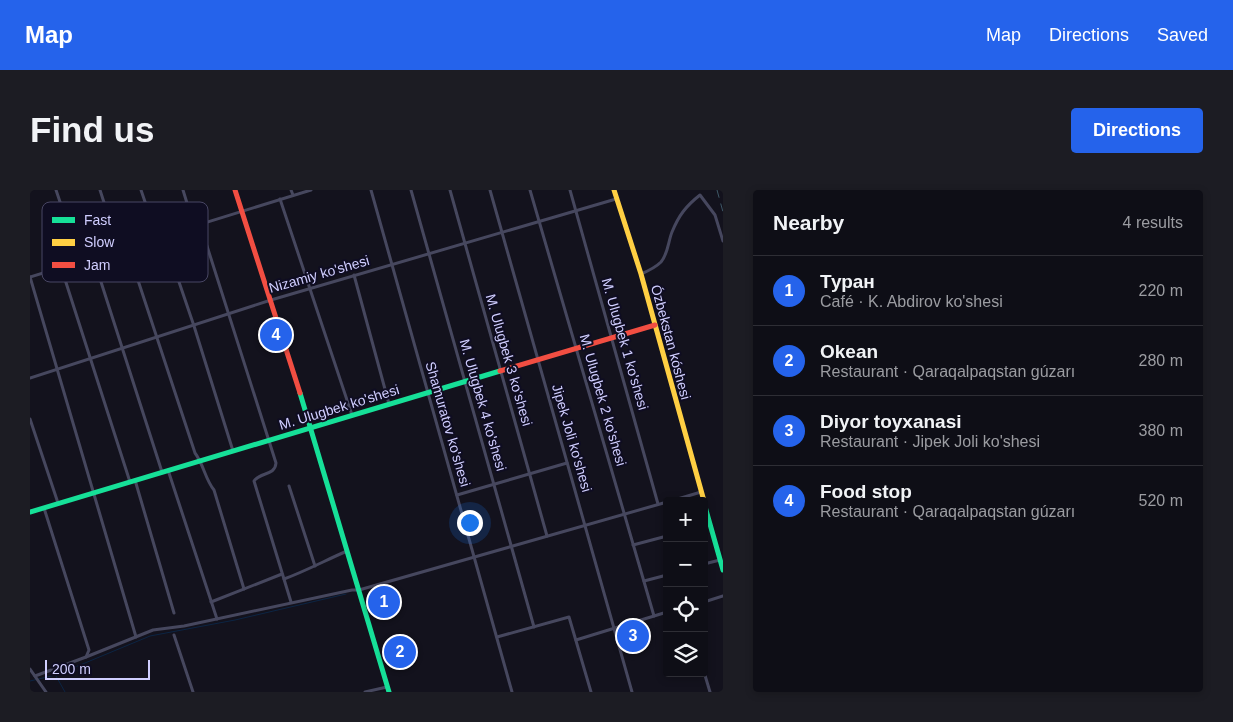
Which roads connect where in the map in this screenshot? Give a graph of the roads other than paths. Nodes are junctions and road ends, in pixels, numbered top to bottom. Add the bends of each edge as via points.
1 (56, 190) edge
2 (100, 190) edge
3 (141, 190) edge
4 (183, 190) edge
5 (235, 190) edge
6 (291, 190) edge
7 (311, 190) edge
8 (371, 190) edge
9 (411, 190) edge
10 (450, 190) edge
11 (490, 190) edge
12 (530, 190) edge
13 (570, 190) edge
14 (614, 190) edge
15 (293, 195) junction
16 (616, 198) junction
17 (280, 199) junction
18 (60, 202) edge
19 (104, 202) edge
20 (145, 202) edge
21 (187, 202) edge
22 (576, 210) junction
23 (242, 211) junction
24 (539, 221) junction
25 (208, 222) edge
26 (502, 232) junction
27 (723, 241) edge
28 (465, 243) junction
29 (208, 250) edge
30 (429, 253) junction
31 (392, 264) junction
32 (42, 273) edge
33 (641, 274) junction
34 (354, 275) junction
35 (30, 277) edge
36 (66, 282) edge
37 (101, 282) edge
38 (139, 282) edge
39 (179, 282) edge
40 (309, 288) junction
41 (271, 300) junction
42 (228, 315) junction
43 (655, 325) junction
44 (194, 326) junction
45 (157, 338) junction
46 (611, 338) junction
47 (123, 348) junction
48 (576, 348) junction
49 (91, 358) junction
50 (538, 360) junction
51 (57, 369) junction
52 (501, 371) junction
53 (30, 378) edge
54 (465, 382) junction
55 (428, 393) junction
56 (389, 404) junction
57 (352, 416) junction
58 (30, 419) edge
59 (311, 427) junction
60 (269, 440) junction
61 (233, 451) junction
62 (200, 461) junction
63 (567, 463) junction
64 (165, 471) junction
65 (530, 474) junction
66 (132, 481) junction
67 (494, 484) junction
68 (289, 486) dead end
69 (94, 492) junction
70 (701, 492) junction
71 (457, 495) junction
72 (684, 497) edge
73 (702, 497) edge
74 (58, 503) junction
75 (663, 503) edge
76 (658, 504) junction
77 (44, 507) junction
78 (30, 512) edge
79 (624, 514) junction
80 (585, 524) junction
81 (708, 528) edge
82 (547, 536) junction
83 (663, 537) edge
84 (633, 545) junction
85 (511, 546) junction
86 (348, 551) junction
87 (474, 557) junction
88 (720, 560) junction
89 (708, 563) edge
90 (316, 566) junction
91 (723, 570) edge
92 (282, 574) junction
93 (663, 576) edge
94 (284, 579) junction
95 (644, 581) junction
96 (244, 589) junction
97 (360, 590) junction
98 (723, 596) edge
99 (708, 601) edge
100 (211, 602) junction
101 (292, 602) junction
102 (174, 613) dead end
103 (663, 613) edge
104 (654, 616) junction
105 (217, 619) junction
106 (534, 626) junction
107 (614, 628) junction
108 (174, 635) dead end
109 (136, 637) junction
110 (497, 637) junction
111 (576, 640) junction
112 (86, 656) junction
113 (30, 670) edge
114 (35, 676) junction
115 (706, 677) edge
116 (388, 690) edge
117 (46, 692) edge
118 (193, 692) edge
119 (365, 692) edge
120 (512, 692) edge
121 (590, 692) edge
122 (632, 692) edge
123 (710, 692) edge

1 - 18 street
2 - 19 street
3 - 20 street
4 - 21 street
5 - 23 street
6 - 15 street
7 - 15 street
8 - 31 street, Shamuratov ko'shesi
9 - 30 street, M. Ulugbek 4 ko'shesi
10 - 28 street, M. Ulugbek 3 ko'shesi
11 - 26 street, Jipek Joli ko'shesi
12 - 24 street, M. Ulugbek 2 ko'shesi
13 - 22 street, M. Ulugbek 1 ko'shesi
14 - 16 street, Ózbekstan kóshesi
15 - 17 street
16 - 22 street, Nizamiy ko'shesi
16 - 33 street, Ózbekstan kóshesi
17 - 23 street
17 - 40 street
22 - 24 street, Nizamiy ko'shesi
22 - 46 street, M. Ulugbek 1 ko'shesi
23 - 25 street
23 - 41 street
24 - 26 street, Nizamiy ko'shesi
24 - 48 street, M. Ulugbek 2 ko'shesi
26 - 28 street, Nizamiy ko'shesi
26 - 50 street, Jipek Joli ko'shesi
27 - 33 street via 715,215 700,195 687,205 680,216 662,260
28 - 30 street, Nizamiy ko'shesi
28 - 52 street, M. Ulugbek 3 ko'shesi
29 - 42 street
30 - 31 street, Nizamiy ko'shesi
30 - 54 street, M. Ulugbek 4 ko'shesi
31 - 34 street, Nizamiy ko'shesi
31 - 55 street, Shamuratov ko'shesi
32 - 35 street
33 - 43 street, Ózbekstan kóshesi
34 - 40 street, Nizamiy ko'shesi
34 - 56 street
35 - 51 street
36 - 49 street
37 - 47 street
38 - 45 street
39 - 44 street
40 - 41 street, Nizamiy ko'shesi
40 - 57 street
41 - 42 street, Nizamiy ko'shesi
41 - 59 street
42 - 44 street, Nizamiy ko'shesi
42 - 60 street
43 - 46 street, M. Ulugbek ko'shesi
43 - 70 street, Ózbekstan kóshesi
44 - 45 street, Nizamiy ko'shesi
44 - 61 street
45 - 47 street, Nizamiy ko'shesi
45 - 62 street
46 - 48 street, M. Ulugbek ko'shesi
46 - 76 street, M. Ulugbek 1 ko'shesi
47 - 49 street, Nizamiy ko'shesi
47 - 64 street
48 - 50 street, M. Ulugbek ko'shesi
48 - 79 street, M. Ulugbek 2 ko'shesi
49 - 51 street, Nizamiy ko'shesi
49 - 66 street
50 - 52 street, M. Ulugbek ko'shesi
50 - 63 street, Jipek Joli ko'shesi
51 - 53 street, Nizamiy ko'shesi
51 - 69 street
52 - 54 street, M. Ulugbek ko'shesi
52 - 65 street, M. Ulugbek 3 ko'shesi
54 - 55 street, M. Ulugbek ko'shesi
54 - 67 street, M. Ulugbek 4 ko'shesi
55 - 56 street, M. Ulugbek ko'shesi
55 - 71 street, Shamuratov ko'shesi
56 - 57 street, M. Ulugbek ko'shesi
57 - 59 street, M. Ulugbek ko'shesi
58 - 74 street
59 - 60 street, M. Ulugbek ko'shesi
59 - 86 street
60 - 61 street, M. Ulugbek ko'shesi
60 - 92 street via 276,466 273,471 256,477 254,484
61 - 62 street, M. Ulugbek ko'shesi
62 - 64 street, M. Ulugbek ko'shesi
62 - 96 street via 208,484 214,490
63 - 65 street
63 - 80 street, Jipek Joli ko'shesi
64 - 66 street, M. Ulugbek ko'shesi
64 - 100 street
65 - 67 street
65 - 82 street, M. Ulugbek 3 ko'shesi
66 - 69 street, M. Ulugbek ko'shesi
66 - 102 street
67 - 71 street
67 - 85 street, M. Ulugbek 4 ko'shesi
68 - 90 street
69 - 74 street, M. Ulugbek ko'shesi
69 - 109 street
70 - 72 street
70 - 73 street, Ózbekstan kóshesi
71 - 87 street, Shamuratov ko'shesi
74 - 77 street, M. Ulugbek ko'shesi
75 - 76 street
76 - 79 street
77 - 78 street, M. Ulugbek ko'shesi
77 - 112 street via 86,640
79 - 80 street
79 - 84 street, M. Ulugbek 2 ko'shesi
80 - 82 street
80 - 107 street, Jipek Joli ko'shesi
81 - 88 street, Ózbekstan kóshesi
82 - 85 street
83 - 84 street
84 - 95 street, M. Ulugbek 2 ko'shesi
85 - 87 street
85 - 106 street, M. Ulugbek 4 ko'shesi
86 - 90 street
86 - 97 street
87 - 97 street
87 - 110 street, Shamuratov ko'shesi
88 - 89 street
88 - 91 street, Ózbekstan kóshesi
90 - 94 street
92 - 94 street
92 - 96 street
93 - 95 street
94 - 101 street
95 - 104 street, M. Ulugbek 2 ko'shesi
96 - 100 street
97 - 101 street
97 - 116 street
98 - 99 street
100 - 105 street
101 - 105 street
103 - 104 street
104 - 107 street
105 - 109 street via 153,630
106 - 110 street
106 - 111 street via 569,617
107 - 111 street
107 - 122 street, Jipek Joli ko'shesi
108 - 118 street
109 - 112 street
110 - 120 street, Shamuratov ko'shesi
111 - 121 street
112 - 114 street
113 - 114 street
114 - 117 street
115 - 123 street
116 - 119 street

